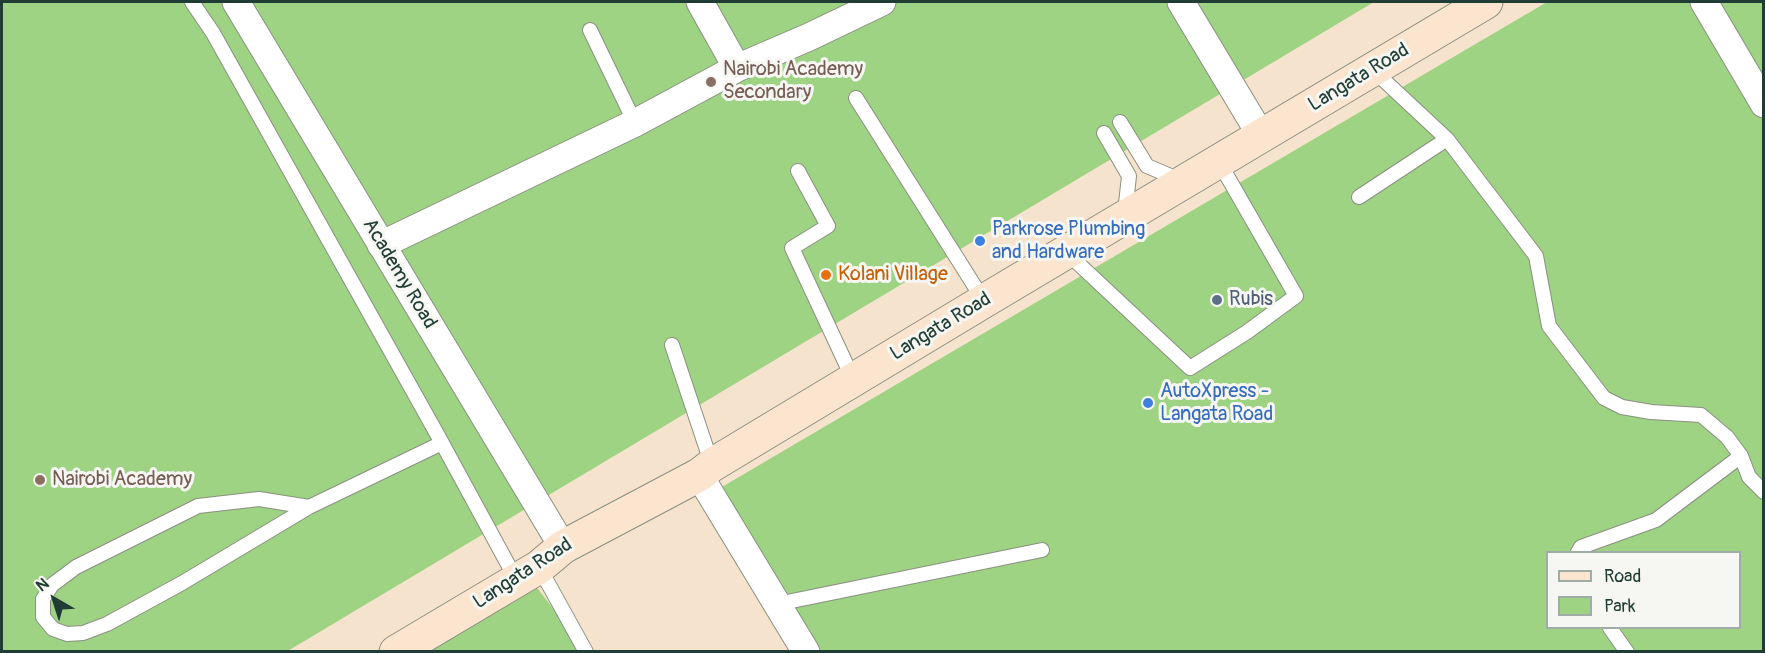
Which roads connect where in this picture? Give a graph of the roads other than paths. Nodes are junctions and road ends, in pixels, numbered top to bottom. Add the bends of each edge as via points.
1 (192, 2) edge
2 (236, 2) edge
3 (700, 2) edge
4 (882, 2) edge
5 (1181, 2) edge
6 (1486, 2) edge
7 (1704, 2) edge
8 (590, 30) dead end
9 (737, 68) junction
10 (1373, 69) junction
11 (856, 98) dead end
12 (1764, 104) edge
13 (1120, 122) dead end
14 (635, 123) junction
15 (1104, 133) dead end
16 (1262, 137) junction
17 (1447, 139) junction
18 (1219, 162) junction
19 (798, 171) dead end
20 (1184, 183) junction
21 (1359, 196) dead end
22 (1125, 218) junction
23 (381, 245) junction
24 (1067, 253) junction
25 (984, 301) junction
26 (672, 345) dead end
27 (854, 381) junction
28 (442, 442) junction
29 (1741, 456) junction
30 (705, 470) junction
31 (1764, 492) edge
32 (309, 507) junction
33 (1042, 550) dead end
34 (1579, 551) edge
35 (540, 565) junction
36 (777, 604) junction
37 (1611, 629) edge
38 (396, 651) edge
39 (586, 651) edge
40 (806, 651) edge
41 (1627, 651) edge

1 - 28 lane
2 - 23 street, Academy Road
3 - 9 street
4 - 9 street
5 - 16 street
6 - 10 main road, Langata Road
7 - 12 street
8 - 14 lane
9 - 14 street
10 - 16 main road, Langata Road
10 - 17 lane
11 - 25 lane
13 - 20 lane via 1147,166
14 - 23 street
15 - 22 lane via 1129,176
16 - 18 main road, Langata Road
17 - 21 lane
17 - 29 lane via 1536,256 1549,326 1604,398 1622,408 1701,416 1727,437
18 - 20 main road, Langata Road
18 - 24 lane via 1296,296 1190,368
19 - 27 lane via 828,226 792,248
20 - 22 main road, Langata Road
22 - 24 main road, Langata Road
23 - 35 street, Academy Road
24 - 25 main road, Langata Road
25 - 27 main road, Langata Road
26 - 30 lane
27 - 30 main road, Langata Road
28 - 32 lane
28 - 35 lane
29 - 31 lane via 1749,477
29 - 34 lane via 1656,520
30 - 35 main road, Langata Road
30 - 36 street
32 - 32 lane via 107,624 68,634 53,629 43,617 43,599 52,585 76,567 198,506 260,499
33 - 36 lane
35 - 38 main road, Langata Road
35 - 39 lane
36 - 40 street
37 - 41 lane

